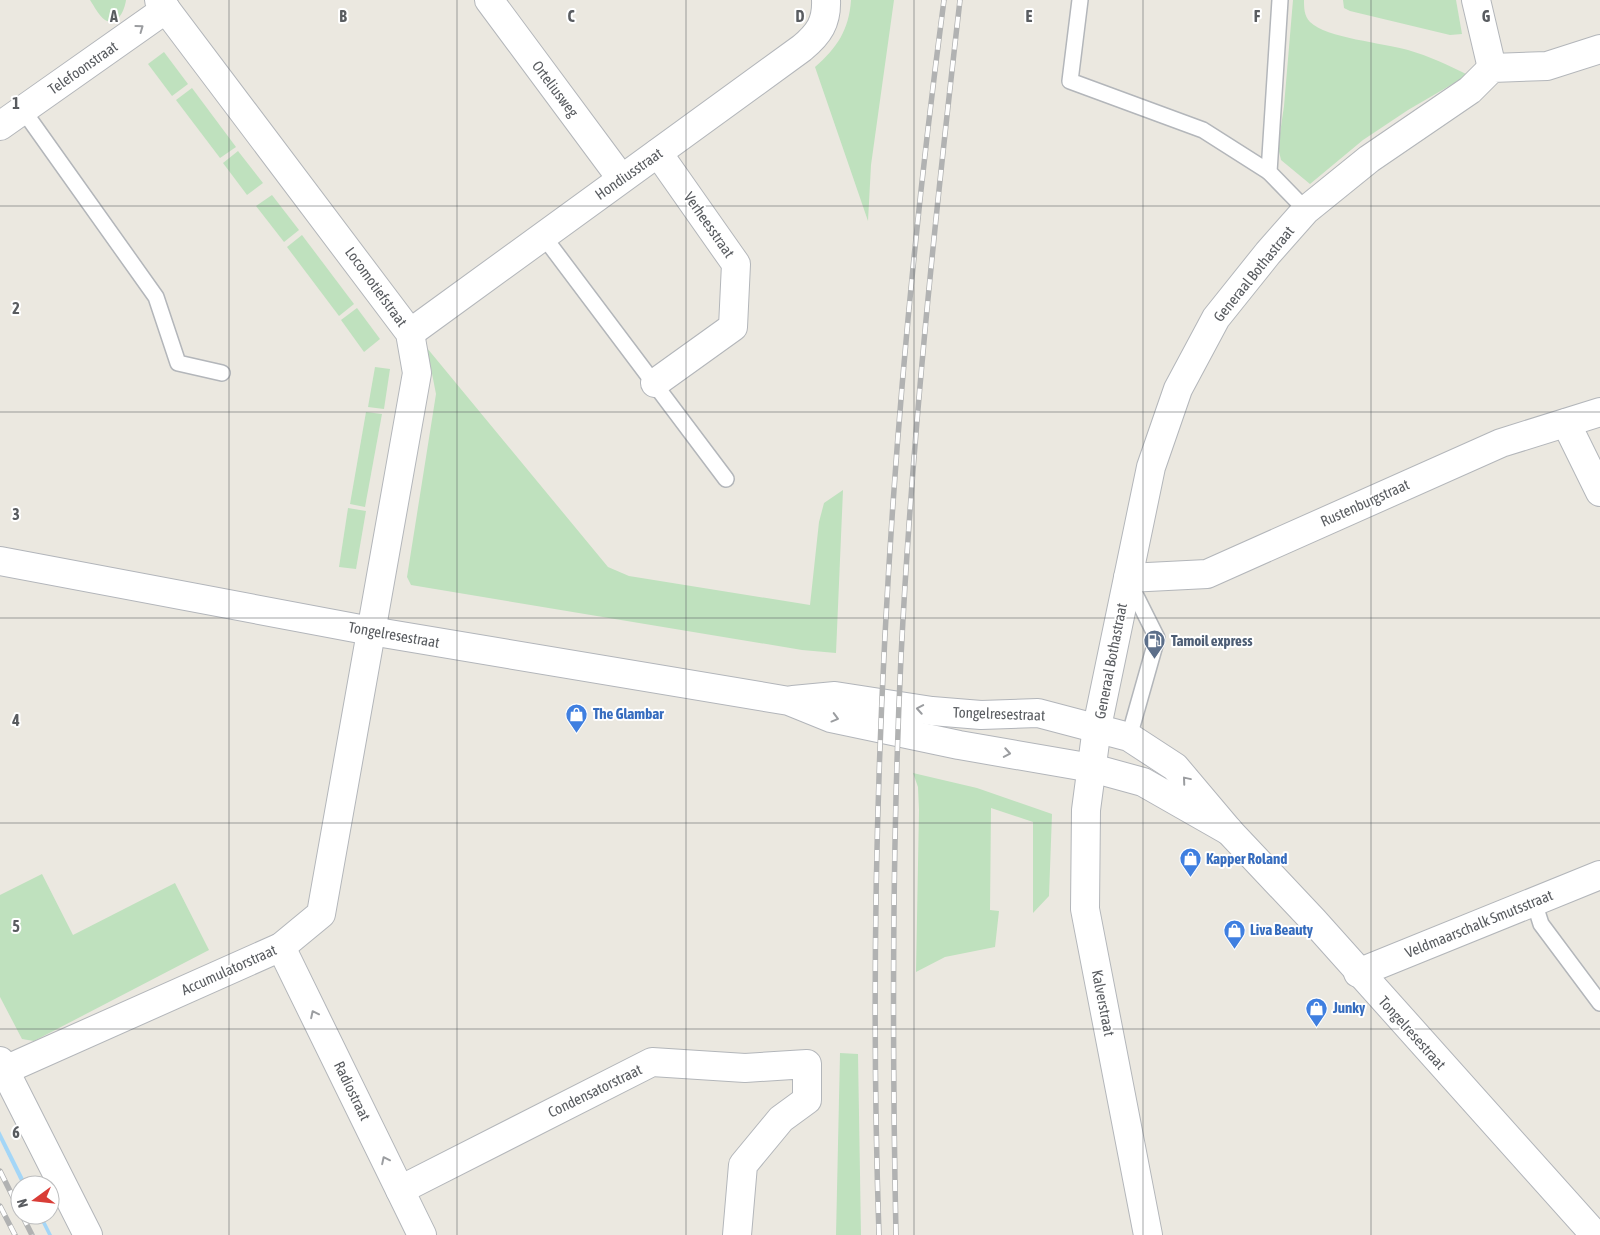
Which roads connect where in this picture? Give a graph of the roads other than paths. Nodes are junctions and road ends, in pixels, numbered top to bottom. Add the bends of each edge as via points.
1 (489, 0) edge
2 (826, 0) edge
3 (1080, 0) edge
4 (1280, 0) edge
5 (1476, 0) edge
6 (162, 4) edge
7 (1600, 49) edge
8 (1492, 68) junction
9 (23, 110) junction
10 (0, 126) edge
11 (658, 153) junction
12 (1269, 172) junction
13 (621, 178) junction
14 (1306, 210) junction
15 (544, 237) junction
16 (410, 333) junction
17 (222, 372) dead end
18 (655, 383) junction
19 (1600, 412) edge
20 (1566, 423) junction
21 (726, 479) dead end
22 (1600, 492) edge
23 (0, 561) edge
24 (1128, 578) junction
25 (371, 631) junction
26 (789, 701) junction
27 (1097, 727) junction
28 (1129, 738) junction
29 (1092, 768) junction
30 (1229, 831) junction
31 (1600, 875) edge
32 (1534, 902) junction
33 (281, 947) junction
34 (1358, 973) junction
35 (1600, 1003) edge
36 (2, 1065) edge
37 (400, 1190) junction
38 (88, 1235) edge
39 (422, 1235) edge
40 (738, 1235) edge
41 (1148, 1235) edge
42 (1595, 1235) edge

1 - 13 street, Orteliusweg
2 - 11 street, Hondiusstraat via 824,24 815,37
3 - 12 lane via 1070,82 1203,130
4 - 12 lane
5 - 8 street
9 -> 6 street, Telefoonstraat
6 - 16 street, Locomotiefstraat
7 - 8 street via 1547,66
8 - 14 street, Generaal Bothastraat via 1470,90 1369,159
9 - 10 street, Telefoonstraat
9 - 17 lane via 156,297 178,363
11 - 13 street, Hondiusstraat
11 - 18 street, Verheesstraat via 736,264 733,326
12 - 14 lane
13 - 15 street, Hondiusstraat
14 - 24 street, Generaal Bothastraat via 1216,318 1178,389 1151,467
15 - 16 street, Hondiusstraat
15 - 18 lane
16 - 25 street, Locomotiefstraat via 417,373
18 - 21 lane
19 - 20 street, Rustenburgstraat
20 - 22 street
20 - 24 street, Rustenburgstraat via 1501,443 1207,574
23 - 25 street, Tongelresestraat
24 - 27 street, Generaal Bothastraat
24 - 28 lane via 1157,638
25 - 26 street, Tongelresestraat
25 - 33 street, Accumulatorstraat via 321,914
27 -> 26 street, Tongelresestraat via 1038,713 981,715 932,711 835,696
26 -> 29 street, Tongelresestraat via 840,720
27 - 28 street, Tongelresestraat
27 - 29 street, Generaal Bothastraat
30 -> 28 street, Tongelresestraat via 1175,767
29 - 30 street, Tongelresestraat via 1143,782
29 - 41 street, Kalverstraat via 1086,810 1086,909
30 - 34 street, Tongelresestraat
31 - 32 street, Veldmaarschalk Smutsstraat
32 - 34 street, Veldmaarschalk Smutsstraat
32 - 35 lane via 1541,924
33 - 36 street, Accumulatorstraat
37 -> 33 street, Radiostraat
34 - 42 street, Tongelresestraat
36 - 38 street
37 - 39 street, Radiostraat
37 - 40 street, Condensatorstraat via 652,1062 745,1068 807,1064 807,1100 781,1119 743,1166

